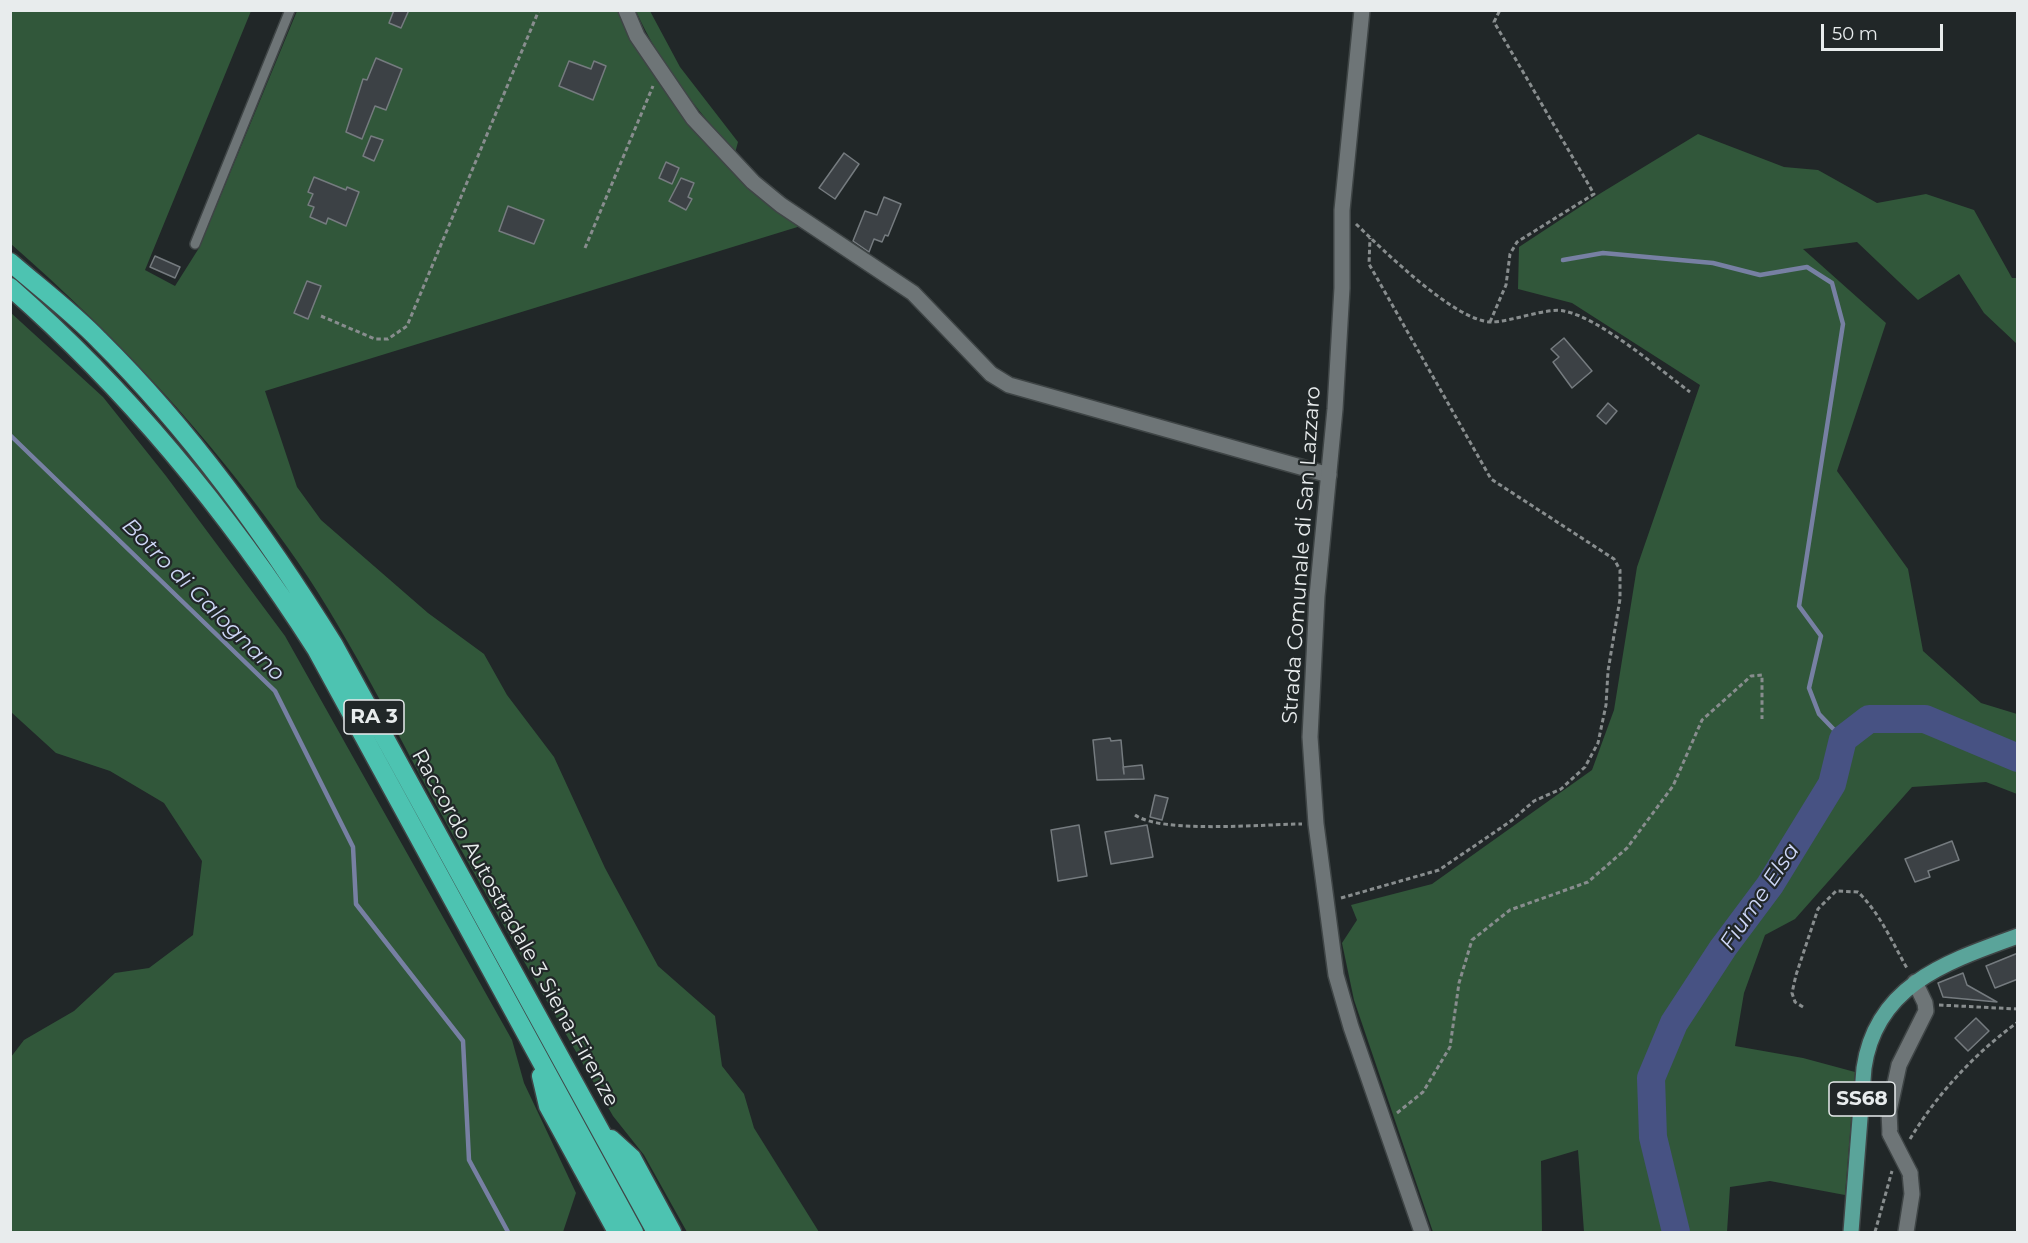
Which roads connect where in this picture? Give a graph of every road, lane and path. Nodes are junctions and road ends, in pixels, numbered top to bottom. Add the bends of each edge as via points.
1 (290, 10) edge
2 (539, 10) edge
3 (626, 10) edge
4 (1362, 10) edge
5 (1500, 10) edge
6 (659, 71) junction
7 (1342, 210) junction
8 (1370, 238) junction
9 (195, 244) dead end
10 (585, 248) dead end
11 (10, 262) edge
12 (10, 287) edge
13 (321, 316) dead end
14 (1490, 322) junction
15 (1690, 392) dead end
16 (1329, 475) junction
17 (1762, 719) dead end
18 (1135, 815) dead end
19 (1316, 824) junction
20 (1325, 902) junction
21 (2018, 936) edge
22 (1915, 982) junction
23 (1926, 1003) junction
24 (1803, 1007) dead end
25 (2018, 1009) edge
26 (2018, 1022) edge
27 (537, 1057) junction
28 (1383, 1119) junction
29 (601, 1130) junction
30 (1909, 1142) dead end
31 (1897, 1162) dead end
32 (617, 1233) edge
33 (634, 1233) edge
34 (656, 1233) edge
35 (672, 1233) edge
36 (1422, 1233) edge
37 (1851, 1233) edge
38 (1875, 1233) edge
39 (1906, 1233) edge

1 - 9 lane
2 - 13 path via 407,326 388,339 375,339
3 - 6 street
4 - 7 street, Strada Comunale di San Lazzaro
5 - 14 path via 1494,22 1594,194 1517,242 1510,254 1506,285
6 - 10 path
6 - 16 street via 693,118 753,182 913,293 991,374 1009,385
7 - 8 path
7 - 16 street, Strada Comunale di San Lazzaro via 1342,288
8 - 14 path via 1462,314
8 - 20 path via 1369,264 1491,479 1614,559 1620,570 1620,599 1606,705 1598,743 1585,767 1561,789 1534,801 1439,870
11 - 29 highway, Raccordo Autostradale 3 Siena-Firenze / RA 3 via 99,339 207,461 276,552 334,645
12 - 27 highway, Raccordo Autostradale 3 Siena-Firenze / RA 3 via 63,334 164,439 280,592 316,649
14 - 15 path via 1563,310 1596,324
16 - 19 street, Strada Comunale di San Lazzaro via 1310,696
17 - 28 path via 1762,675 1751,676 1702,720 1673,786 1627,848 1588,882 1510,910 1472,940 1460,983 1450,1047 1423,1092 1404,1110
18 - 19 path via 1173,825
19 - 20 street, Strada Comunale di San Lazzaro
20 - 28 street, Strada Comunale di San Lazzaro via 1340,991
21 - 22 main road, SS68 via 1955,959
22 - 23 street
22 - 24 path via 1874,909 1858,892 1836,891 1818,909 1796,975 1792,993 1795,1002
22 - 37 main road, SS68 via 1883,1016 1868,1050
23 - 25 path
23 - 39 street, bridge via 1925,1016 1897,1072 1889,1111 1890,1134 1910,1173 1912,1194
26 - 30 path via 1968,1064
27 - 32 highway via 548,1107
27 - 33 highway, Raccordo Autostradale 3 Siena-Firenze / RA 3
28 - 36 street, Strada Comunale di San Lazzaro
29 - 34 highway, Raccordo Autostradale 3 Siena-Firenze / RA 3
29 - 35 highway via 632,1158
31 - 38 path

